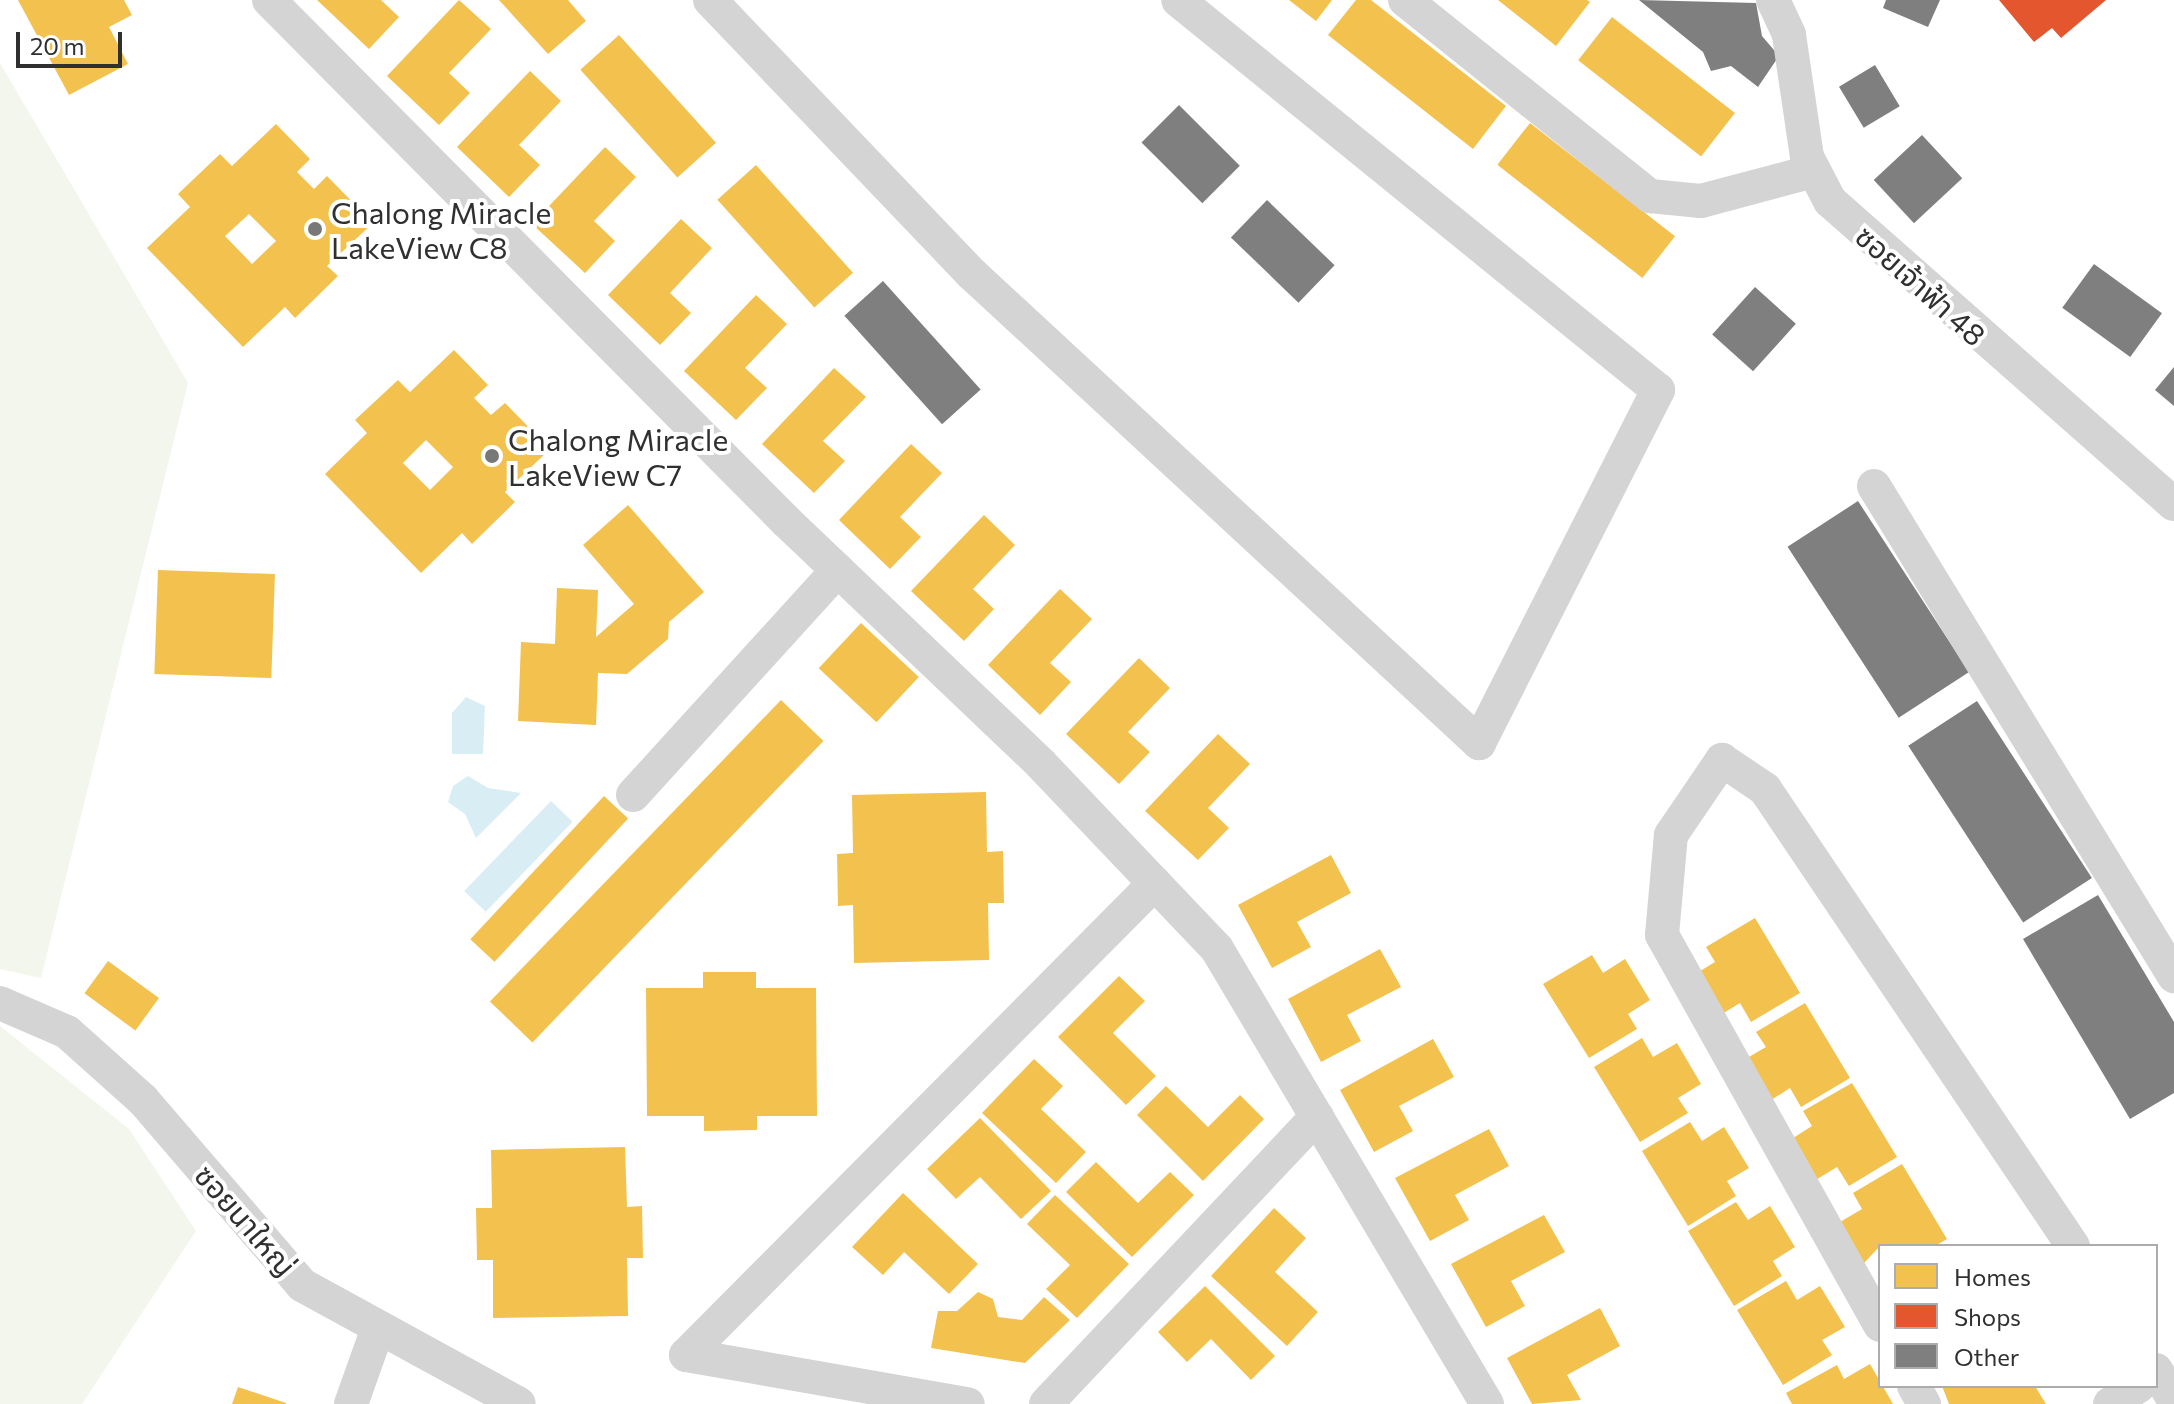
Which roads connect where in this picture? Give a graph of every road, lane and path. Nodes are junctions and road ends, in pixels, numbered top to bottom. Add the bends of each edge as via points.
1 (269, 0) edge
2 (710, 0) edge
3 (1178, 0) edge
4 (1405, 0) edge
5 (1773, 0) edge
6 (1814, 171) junction
7 (1874, 486) dead end
8 (2174, 504) edge
9 (838, 570) junction
10 (633, 795) dead end
11 (1155, 883) junction
12 (2174, 976) edge
13 (0, 1003) edge
14 (1317, 1116) junction
15 (2072, 1244) edge
16 (1878, 1321) edge
17 (378, 1328) junction
18 (2139, 1388) edge
19 (351, 1404) edge
20 (519, 1404) edge
21 (968, 1404) edge
22 (1046, 1404) edge
23 (1487, 1404) edge
24 (2110, 1404) edge

1 - 9 street
2 - 3 street via 972,274 1479,743 1658,390
4 - 6 street via 1650,196 1701,201
5 - 6 street, ซอยเจ้าฟ้า 48 via 1789,35
6 - 8 street, ซอยเจ้าฟ้า 48 via 1830,201 1874,245
7 - 12 street
9 - 10 street
9 - 11 street
11 - 14 street via 1217,949
11 - 21 street via 686,1355
13 - 17 street, ซอยนาใหญ่ via 67,1032 143,1100 302,1285
14 - 22 street
14 - 23 street
15 - 16 street via 1765,789 1722,760 1671,835 1662,935
17 - 19 street
17 - 20 street, ซอยนาใหญ่
18 - 24 street

